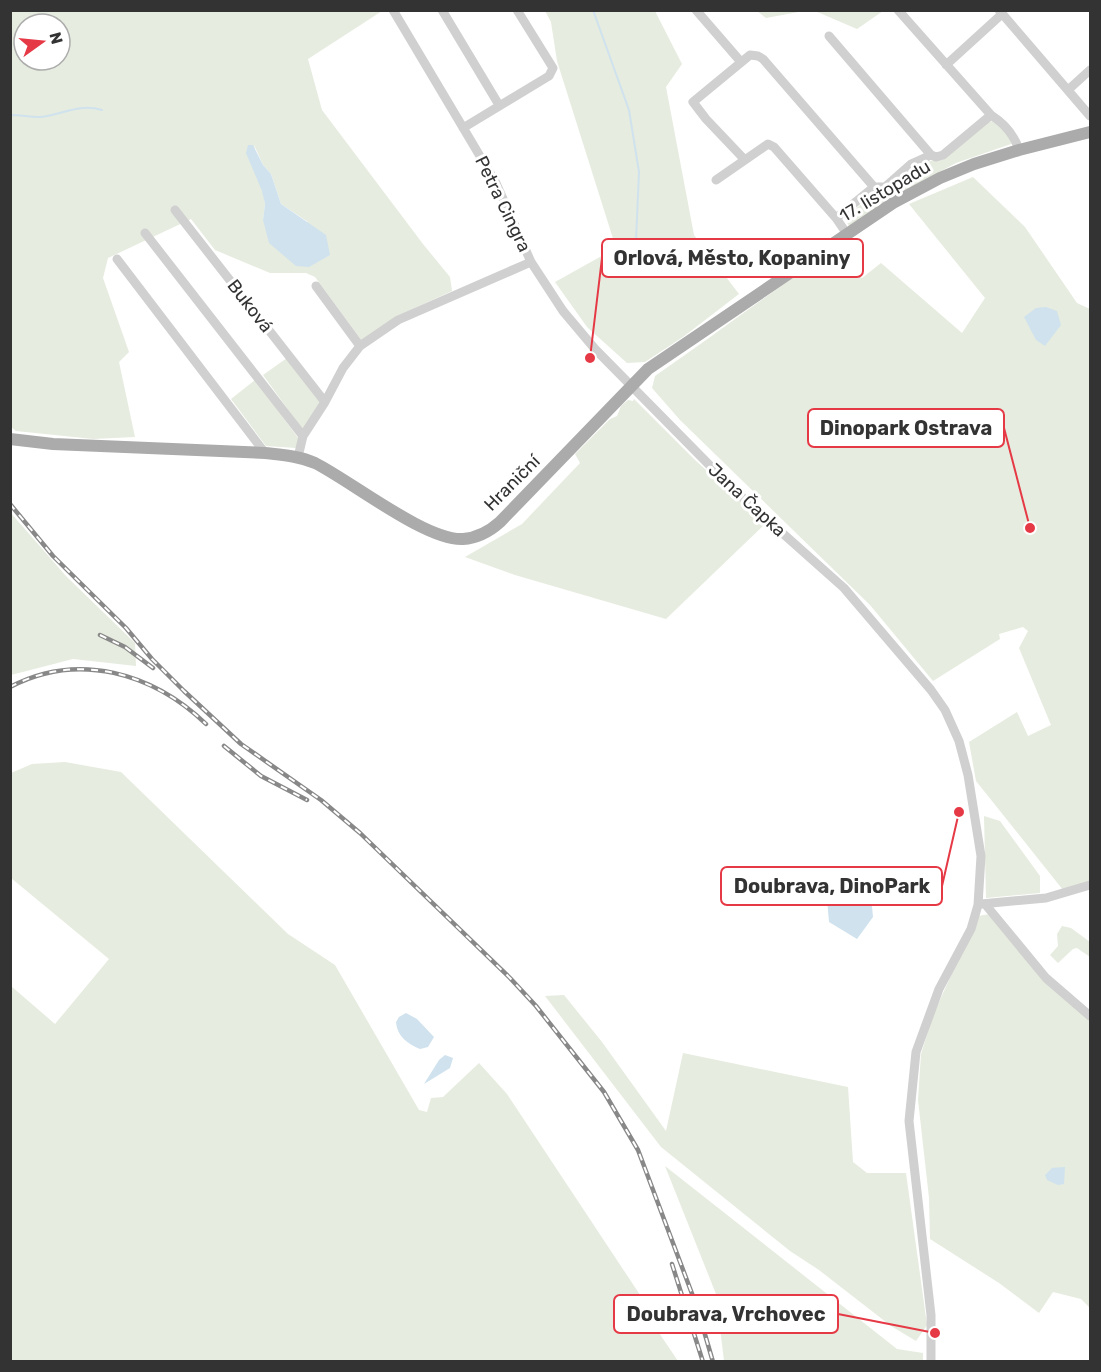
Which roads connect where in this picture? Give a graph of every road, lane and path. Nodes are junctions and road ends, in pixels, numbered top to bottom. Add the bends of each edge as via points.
1 (393, 10) edge
2 (442, 10) edge
3 (517, 10) edge
4 (696, 10) edge
5 (898, 10) edge
6 (1001, 13) edge
7 (829, 36) dead end
8 (741, 62) junction
9 (946, 65) junction
10 (1090, 70) edge
11 (1068, 90) junction
12 (499, 105) junction
13 (991, 115) junction
14 (1090, 116) edge
15 (464, 128) junction
16 (1090, 132) edge
17 (1019, 150) junction
18 (931, 155) junction
19 (744, 159) junction
20 (716, 180) dead end
21 (874, 188) junction
22 (175, 210) dead end
23 (836, 218) junction
24 (145, 233) dead end
25 (847, 234) junction
26 (117, 259) dead end
27 (531, 262) junction
28 (316, 286) dead end
29 (360, 346) junction
30 (631, 385) junction
31 (326, 402) junction
32 (303, 436) junction
33 (10, 439) edge
34 (265, 453) junction
35 (298, 457) junction
36 (1090, 885) edge
37 (981, 904) junction
38 (1090, 1016) edge
39 (931, 1362) edge

1 - 15 street, Petra Cingra
2 - 12 street
3 - 12 street via 553,68 549,76
4 - 8 street
5 - 9 street
6 - 9 street
6 - 11 street
7 - 18 street
8 - 19 street via 693,102
8 - 21 street via 750,55 763,59
9 - 13 street
10 - 11 street
11 - 14 street
12 - 15 street
13 - 17 street via 1015,137
13 - 18 street via 943,155
15 - 27 street, Petra Cingra via 496,183
16 - 17 main road, 17. listopadu
17 - 25 main road, 17. listopadu via 939,178
18 - 21 street via 911,164 885,187
19 - 20 street
19 - 23 street via 768,144 774,147
21 - 23 street
22 - 31 street, Buková
23 - 25 street
24 - 32 street
25 - 30 main road, 17. listopadu via 648,369
26 - 34 street
27 - 29 street via 398,320
27 - 30 street, Petra Cingra via 563,311
28 - 29 street
29 - 31 street
30 - 35 main road, Hraniční via 500,522 471,538 454,539 433,532
30 - 37 street, Jana Čapka via 733,489 844,588 945,710 968,775 981,856
31 - 32 street
32 - 35 street
33 - 34 main road, Hraniční
34 - 35 main road, Hraniční
36 - 37 street via 1046,898
37 - 38 street via 1046,978
37 - 39 street, Jana Čapka via 939,989 916,1052 909,1121 931,1315

